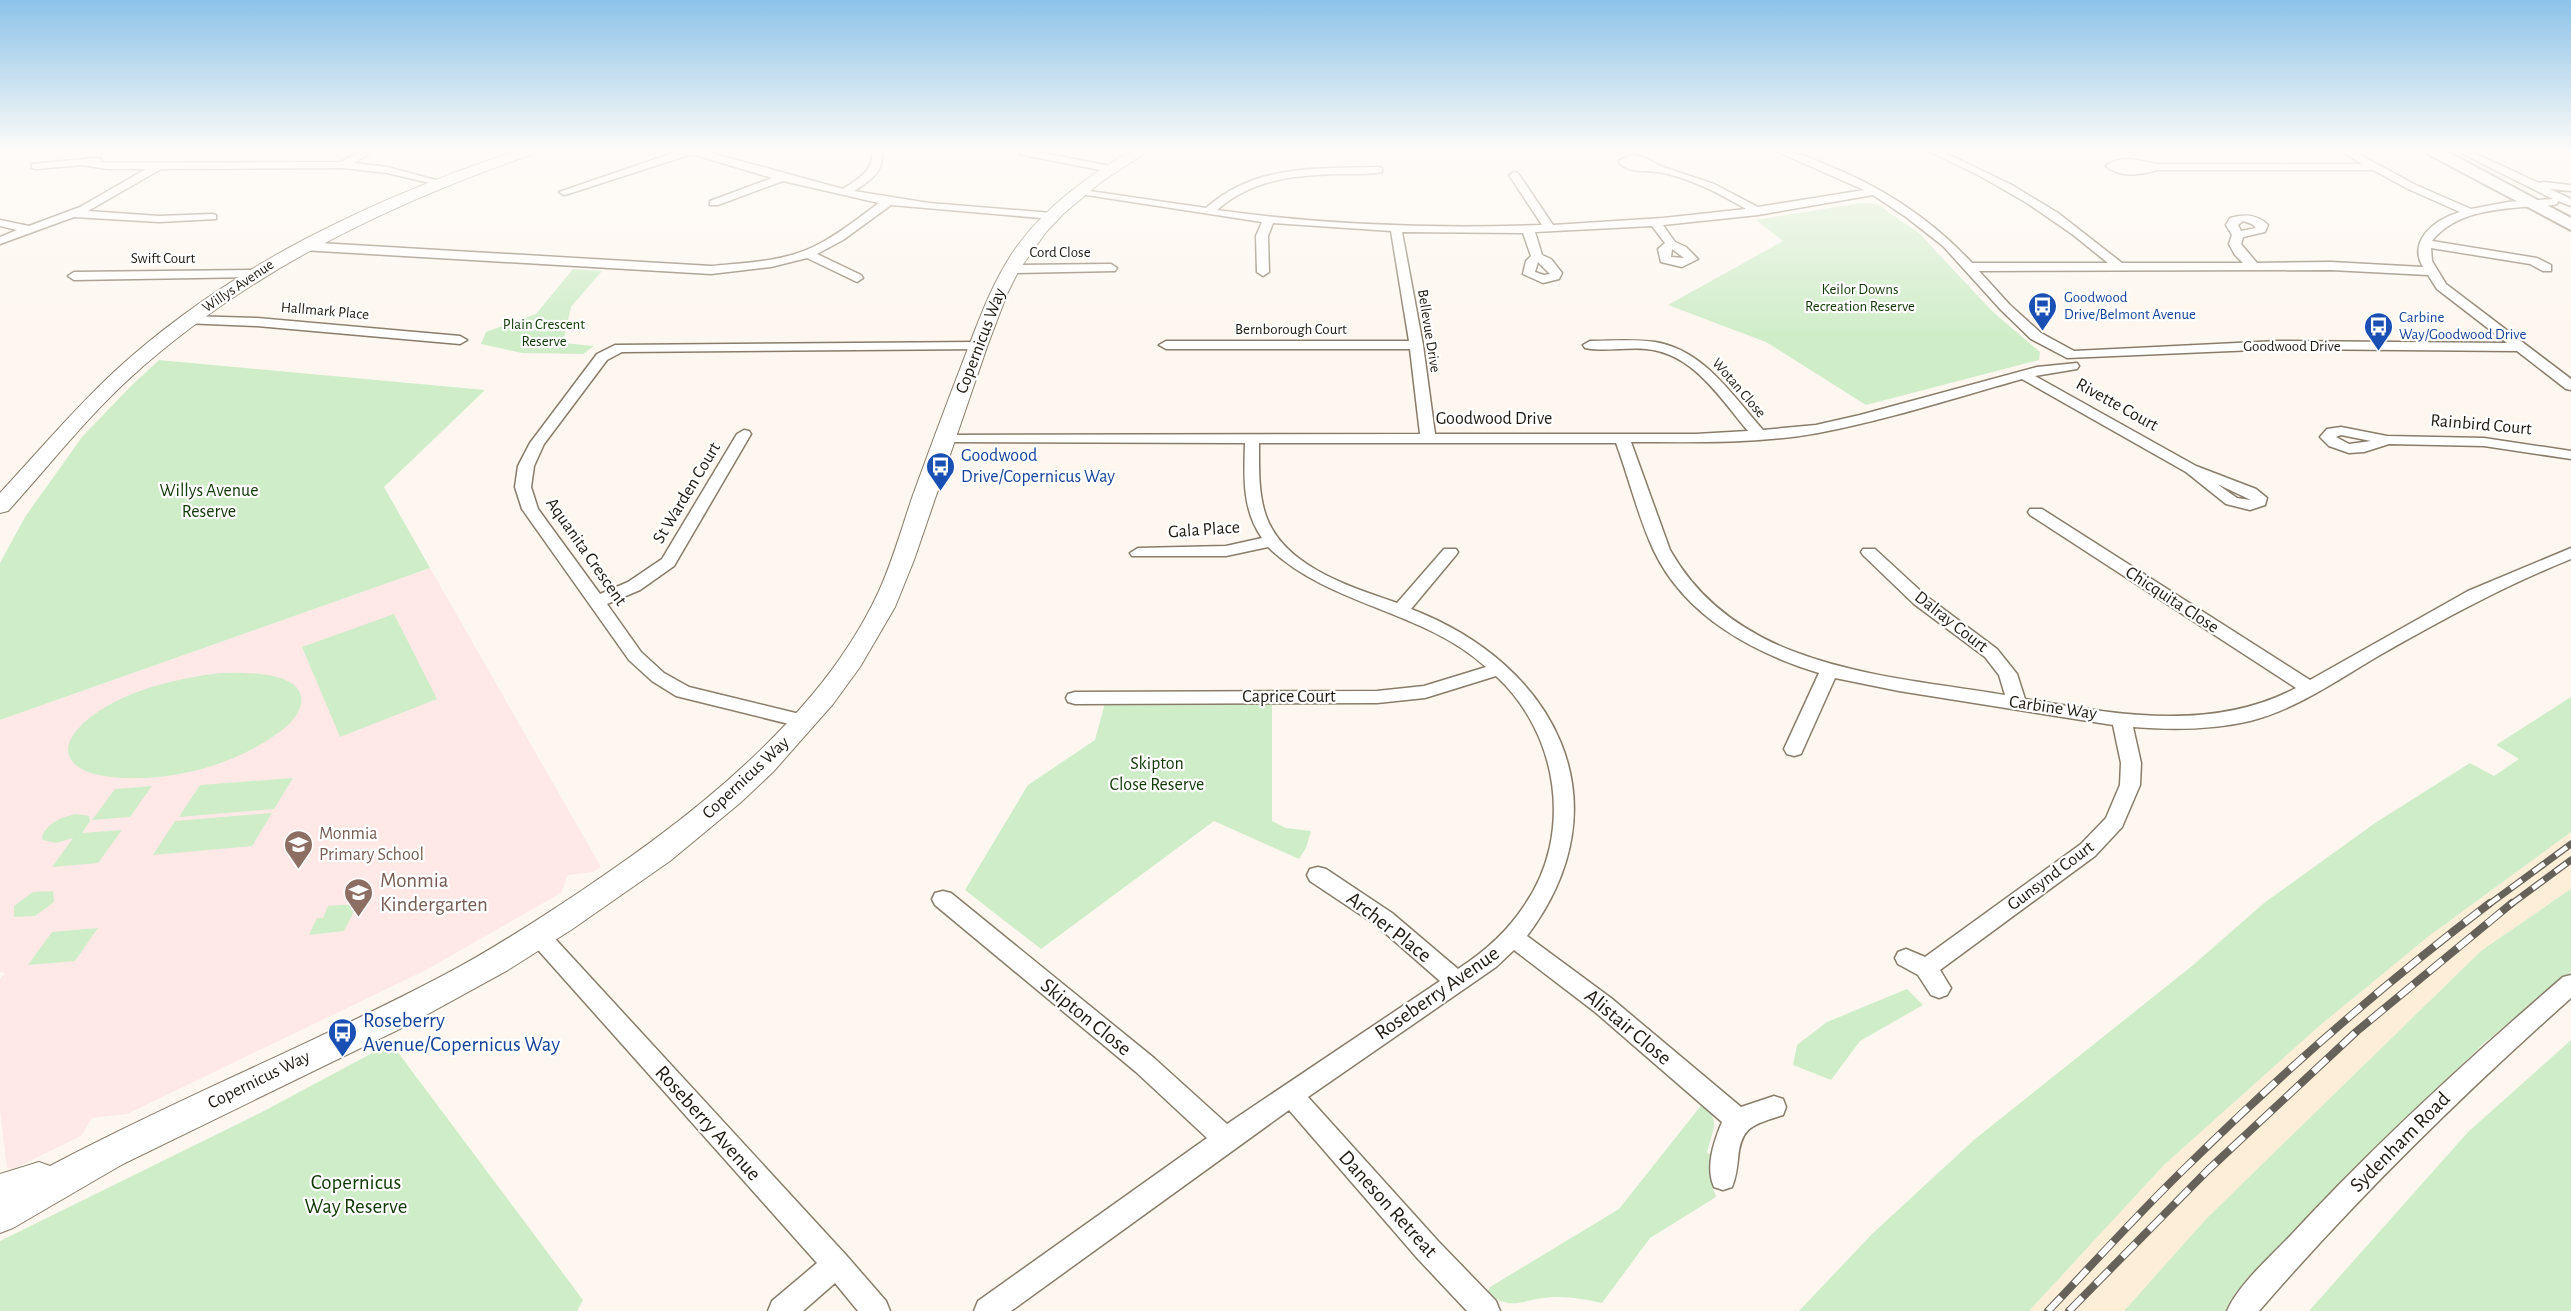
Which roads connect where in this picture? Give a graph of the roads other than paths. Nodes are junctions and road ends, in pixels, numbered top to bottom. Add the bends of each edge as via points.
1 (76, 212) edge
2 (366, 212) edge
3 (873, 212) edge
4 (1003, 212) edge
5 (1056, 212) edge
6 (1210, 212) edge
7 (1538, 212) edge
8 (1756, 212) edge
9 (1905, 212) edge
10 (2052, 212) edge
11 (2465, 212) edge
12 (2547, 212) edge
13 (72, 214) junction
14 (1052, 216) junction
15 (212, 217) dead end
16 (1269, 219) junction
17 (0, 223) edge
18 (1656, 223) junction
19 (2571, 225) edge
20 (1396, 228) junction
21 (32, 230) junction
22 (1528, 230) junction
23 (1550, 230) junction
24 (2238, 235) dead end
25 (0, 241) edge
26 (2425, 243) junction
27 (1671, 244) dead end
28 (302, 246) junction
29 (808, 254) junction
30 (2481, 254) dead end
31 (1537, 257) dead end
32 (2253, 266) junction
33 (1968, 267) junction
34 (2120, 267) junction
35 (1111, 268) dead end
36 (1010, 269) junction
37 (2428, 271) junction
38 (1263, 272) dead end
39 (253, 274) junction
40 (74, 276) dead end
41 (857, 278) dead end
42 (188, 320) junction
43 (2036, 336) junction
44 (460, 340) dead end
45 (1163, 345) dead end
46 (1416, 345) junction
47 (1590, 345) dead end
48 (978, 346) junction
49 (2518, 347) junction
50 (2057, 358) junction
51 (2076, 360) junction
52 (2031, 373) junction
53 (2571, 386) edge
54 (744, 434) dead end
55 (1759, 435) junction
56 (1252, 438) junction
57 (1622, 438) junction
58 (944, 439) junction
59 (1428, 439) junction
60 (2387, 440) dead end
61 (2571, 455) edge
62 (2191, 469) dead end
63 (2033, 511) dead end
64 (4, 515) edge
65 (1272, 541) junction
66 (1451, 551) dead end
67 (1867, 552) dead end
68 (1138, 553) dead end
69 (2571, 553) edge
70 (596, 602) junction
71 (1400, 611) junction
72 (1498, 669) junction
73 (1829, 671) junction
74 (2308, 687) junction
75 (1075, 698) dead end
76 (2017, 703) junction
77 (2121, 718) junction
78 (805, 722) junction
79 (1794, 749) dead end
80 (1318, 875) dead end
81 (943, 899) dead end
82 (538, 936) junction
83 (1514, 938) junction
84 (1457, 982) junction
85 (2571, 984) edge
86 (1939, 988) dead end
87 (1291, 1095) junction
88 (1774, 1107) dead end
89 (1738, 1120) junction
90 (1226, 1139) junction
91 (93, 1161) junction
92 (1723, 1178) dead end
93 (0, 1191) edge
94 (0, 1215) edge
95 (836, 1264) junction
96 (1000, 1308) edge
97 (782, 1311) edge
98 (876, 1311) edge
99 (1486, 1311) edge
100 (2241, 1311) edge

1 - 13 street
2 - 28 street, Willys Avenue
3 - 29 street
4 - 14 street
5 - 14 street, Copernicus Way
6 - 16 street
7 - 23 street
8 - 18 street
9 - 33 street via 1927,227
10 - 34 street
11 - 26 street via 2434,228
12 - 19 main road
13 - 15 street via 159,219
13 - 21 street
14 - 36 street, Copernicus Way via 1022,249
16 - 20 street
16 - 38 street via 1262,236
17 - 21 street
18 - 23 street
18 - 27 street
20 - 22 street
20 - 46 street, Bellevue Drive
21 - 25 street
22 - 23 street
22 - 31 street
24 - 32 street via 2235,244
26 - 30 street
26 - 37 street
28 - 29 street via 711,270 775,263
28 - 39 street, Willys Avenue
29 - 41 street
32 - 34 street
32 - 37 street
33 - 34 street
33 - 43 street
35 - 36 street, Cord Close
36 - 48 street, Copernicus Way
37 - 49 street via 2441,286
39 - 40 street, Swift Court
39 - 42 street, Willys Avenue
42 - 44 street, Hallmark Place via 248,321
42 - 64 street, Willys Avenue via 104,392 66,431 28,477
43 - 50 street
43 - 51 street
45 - 46 street, Bernborough Court
46 - 59 street, Bellevue Drive
47 - 55 street, Wotan Close via 1639,344 1680,353 1701,369
48 - 58 street, Copernicus Way
48 - 70 street, Aquanita Crescent via 632,347 607,353 537,443 526,466 523,487 530,509
49 - 51 street, Goodwood Drive via 2269,346 2138,352 2123,358
49 - 53 street
50 - 51 street
50 - 52 street, Goodwood Drive
51 - 52 street, Goodwood Drive
52 - 55 street, Goodwood Drive via 1837,425
52 - 62 street, Rivette Court
54 - 70 street, St Warden Court via 668,562 634,586
55 - 57 street, Goodwood Drive
56 - 58 street, Goodwood Drive
56 - 59 street, Goodwood Drive
56 - 65 street, Roseberry Avenue via 1254,505
57 - 59 street, Goodwood Drive
57 - 73 street, Carbine Way via 1662,550 1682,584 1714,614 1752,640
58 - 78 street, Copernicus Way via 878,618 854,659
60 - 61 street, Rainbird Court via 2484,442
63 - 74 street, Chicquita Close
65 - 68 street, Gala Place via 1226,551
65 - 71 street, Roseberry Avenue via 1331,585
66 - 71 street
67 - 76 street, Dalray Court via 1920,600 1991,653 2008,674
69 - 74 street, Carbine Way via 2462,602
70 - 78 street, Aquanita Crescent via 635,656 683,692
71 - 72 street, Roseberry Avenue via 1436,625
72 - 75 street, Caprice Court via 1404,695
72 - 83 street, Roseberry Avenue via 1547,728 1565,790 1562,835 1550,879 1535,910
73 - 76 street, Carbine Way via 1878,683
73 - 79 street
74 - 77 street, Carbine Way via 2270,708 2231,719 2167,723
76 - 77 street, Carbine Way
77 - 86 street, Gunsynd Court via 2131,763 2130,785 2115,822 2088,850 1916,963
78 - 82 street, Copernicus Way via 755,775 674,844
80 - 84 street, Archer Place via 1384,919
81 - 90 street, Skipton Close via 1145,1065
82 - 91 street, Copernicus Way via 454,985
82 - 95 street, Roseberry Avenue
83 - 84 street, Roseberry Avenue
83 - 89 street, Alistair Close via 1603,1005
84 - 87 street, Roseberry Avenue
85 - 100 street, Sydenham Road via 2445,1097 2355,1185
87 - 90 street, Roseberry Avenue
87 - 99 street, Daneson Retreat
88 - 89 street
89 - 92 street via 1726,1143
90 - 96 street, Roseberry Avenue
91 - 93 street, Copernicus Way
91 - 94 street, Copernicus Way
95 - 97 street
95 - 98 street, Roseberry Avenue

